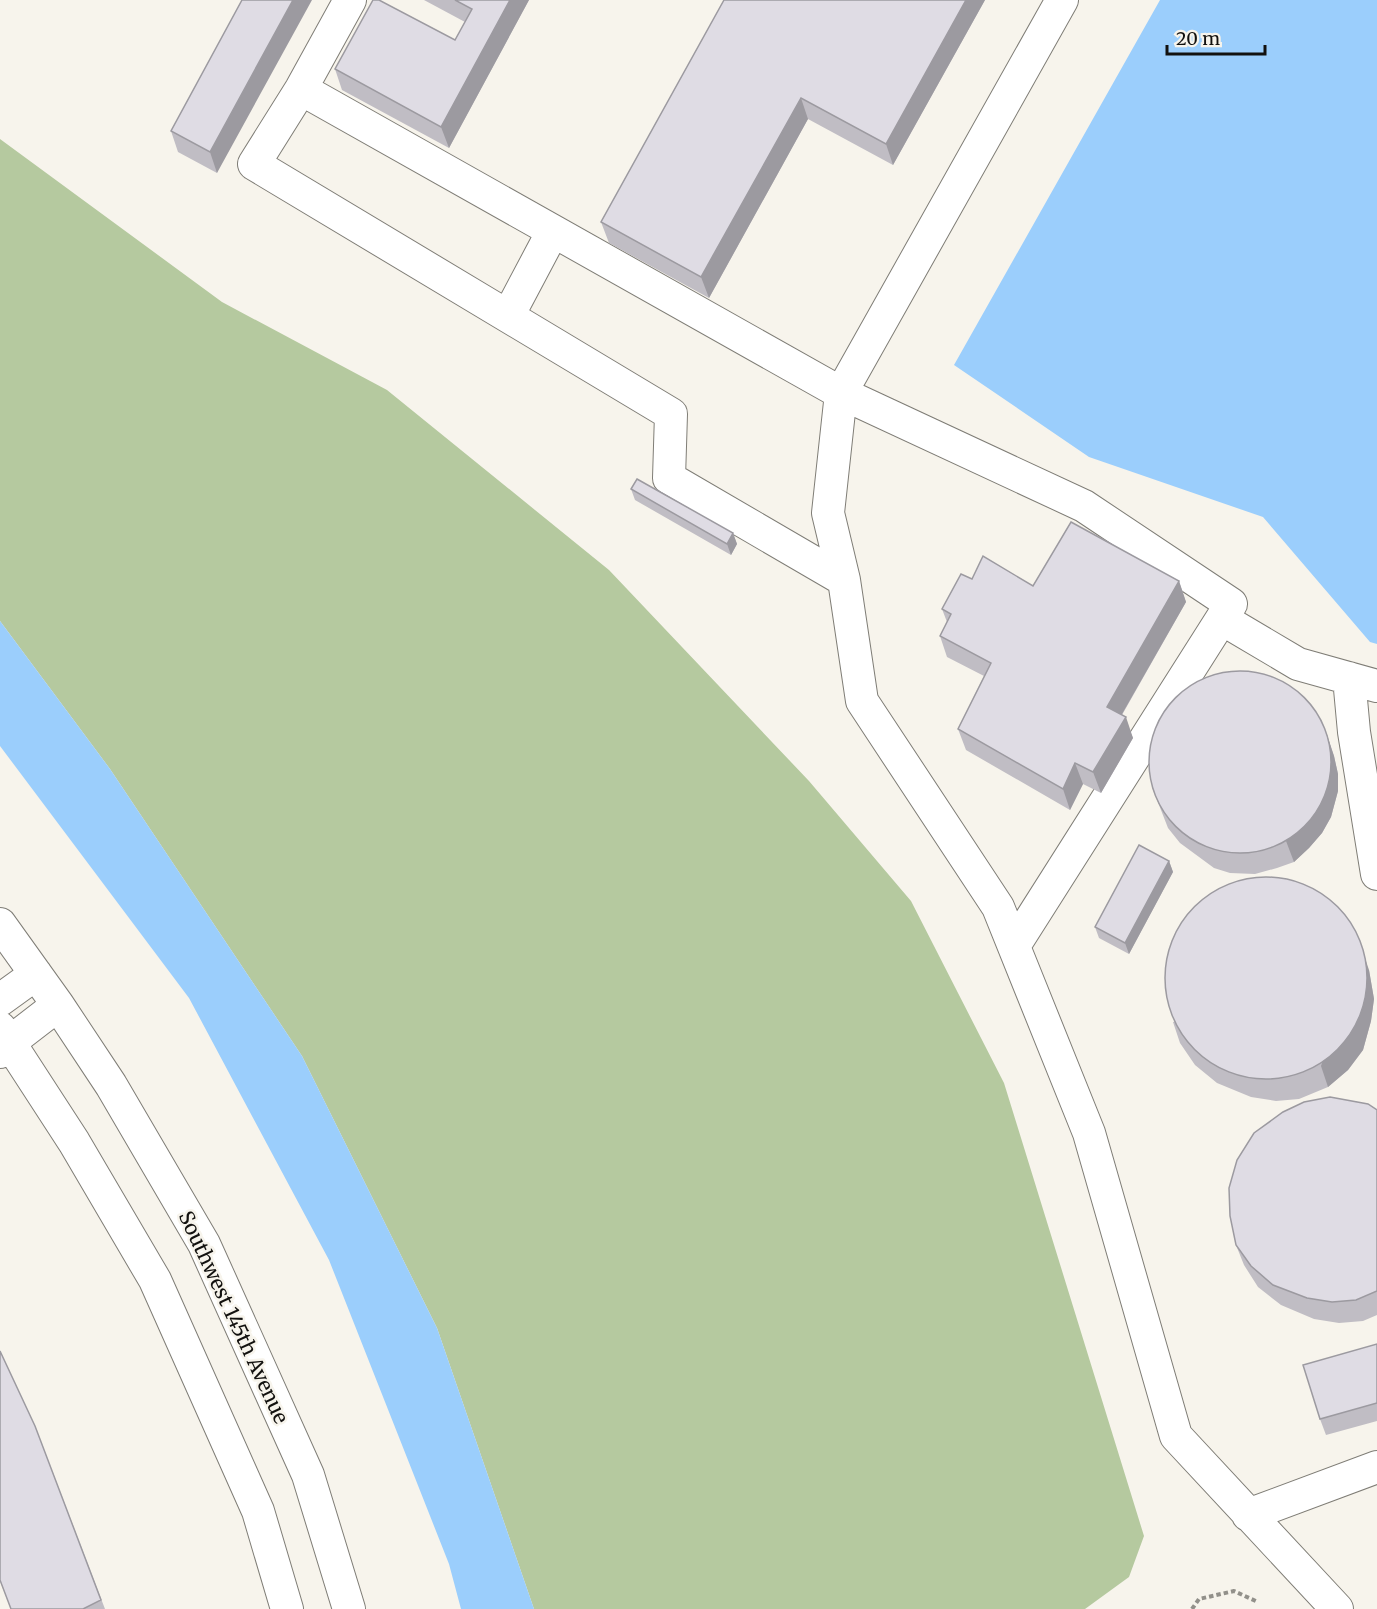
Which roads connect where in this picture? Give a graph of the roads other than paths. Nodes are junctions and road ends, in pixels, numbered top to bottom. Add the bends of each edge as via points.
1 (350, 0) edge
2 (1062, 0) edge
3 (301, 89) junction
4 (552, 231) junction
5 (508, 316) junction
6 (841, 393) junction
7 (844, 580) junction
8 (1222, 619) junction
9 (1363, 682) edge
10 (1377, 874) edge
11 (0, 924) edge
12 (1014, 946) junction
13 (36, 974) junction
14 (0, 1000) edge
15 (58, 1005) junction
16 (3, 1041) edge
17 (1377, 1467) edge
18 (1248, 1515) junction
19 (287, 1609) edge
20 (349, 1609) edge
21 (1337, 1609) edge

1 - 3 street
2 - 6 street
3 - 4 street
3 - 5 street via 254,164
4 - 5 street
4 - 6 street
5 - 7 street via 671,414 669,478
6 - 7 street via 828,513
6 - 8 street via 1084,506 1231,604
7 - 12 street via 862,701 998,907
8 - 9 street via 1298,664
8 - 12 street
9 - 10 street via 1354,732
11 - 13 street, Southwest 145th Avenue
12 - 18 street via 1089,1133 1176,1436
13 - 14 street
13 - 15 street, Southwest 145th Avenue
15 - 16 street
15 - 20 street, Southwest 145th Avenue via 111,1085 204,1244 308,1475
16 - 19 street via 74,1142 155,1280 258,1511
17 - 18 street
18 - 21 street

